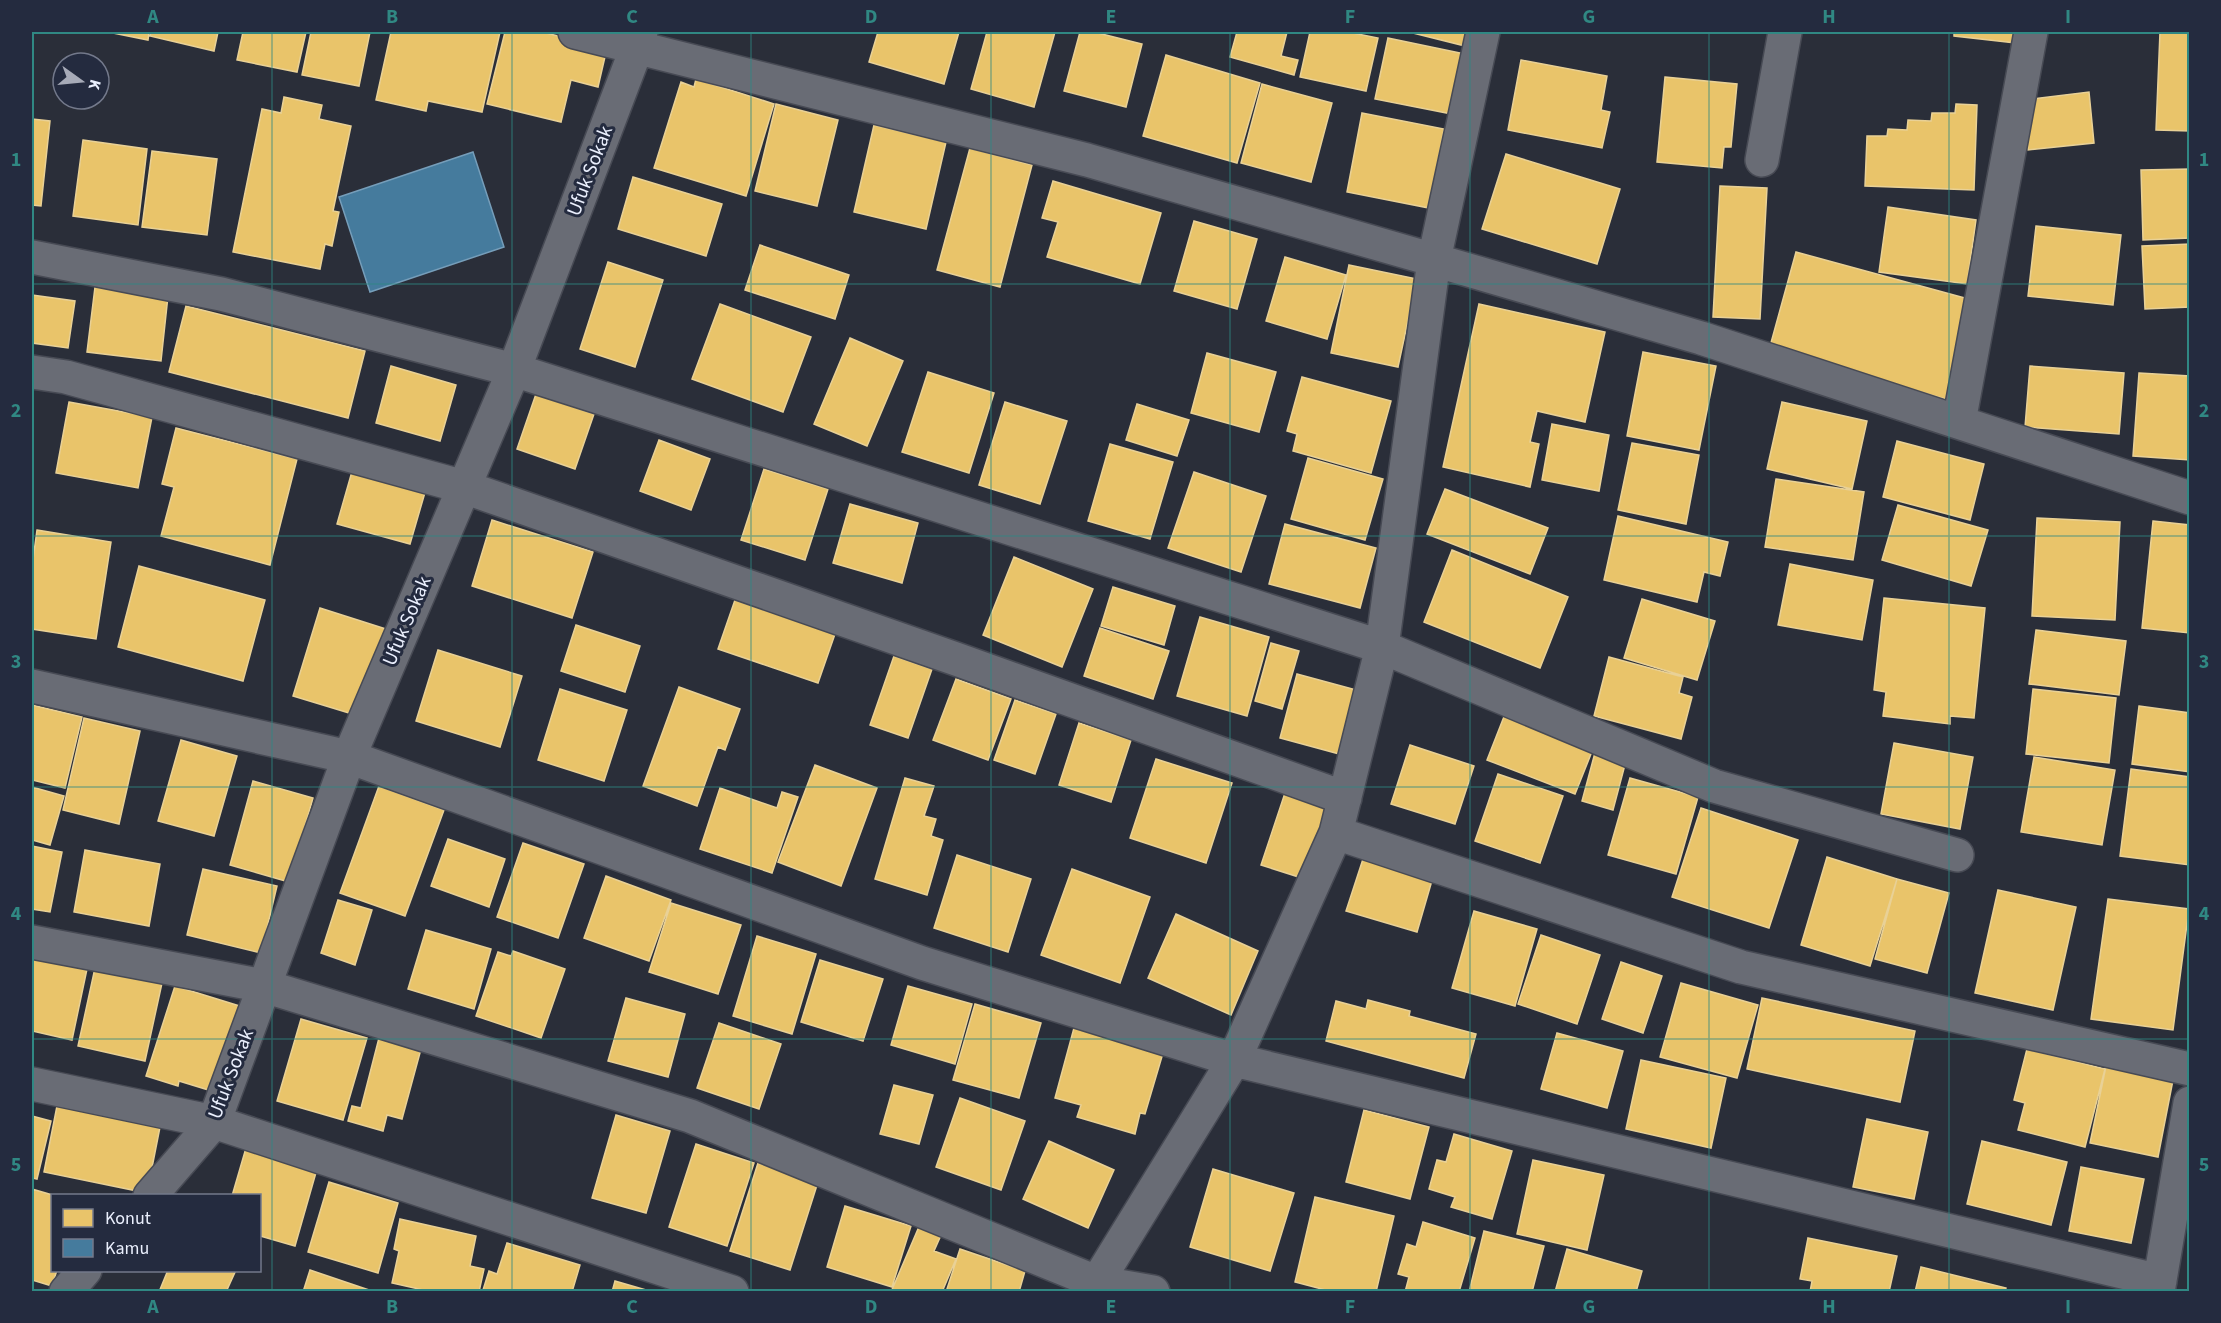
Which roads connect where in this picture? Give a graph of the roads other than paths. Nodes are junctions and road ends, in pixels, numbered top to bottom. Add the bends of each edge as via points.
1 (575, 32) edge
2 (1483, 32) edge
3 (1785, 32) edge
4 (2031, 32) edge
5 (639, 39) edge
6 (1762, 160) dead end
7 (32, 257) edge
8 (1434, 260) junction
9 (514, 370) junction
10 (32, 372) edge
11 (1959, 422) junction
12 (464, 487) junction
13 (2190, 498) edge
14 (1382, 647) junction
15 (32, 686) edge
16 (349, 757) junction
17 (1345, 798) junction
18 (1336, 833) junction
19 (1958, 855) dead end
20 (32, 942) edge
21 (264, 986) junction
22 (1234, 1060) junction
23 (2190, 1069) edge
24 (32, 1084) edge
25 (2190, 1103) edge
26 (214, 1122) junction
27 (152, 1194) edge
28 (83, 1272) edge
29 (2159, 1286) edge
30 (1094, 1287) edge
31 (66, 1292) edge
32 (732, 1292) edge
33 (1153, 1292) edge

1 - 5 street
2 - 8 street
3 - 6 street
4 - 11 street
5 - 8 street via 1088,160
5 - 9 street, Ufuk Sokak
7 - 9 street via 221,294
8 - 11 street via 1701,339
8 - 14 street
9 - 12 street, Ufuk Sokak
9 - 14 street
10 - 12 street via 66,377
11 - 13 street
12 - 16 street, Ufuk Sokak
12 - 17 street
14 - 17 street
14 - 19 street via 1714,786
15 - 16 street
16 - 21 street, Ufuk Sokak
16 - 22 street via 922,963
17 - 18 street
18 - 22 street
18 - 23 street via 1741,967
20 - 21 street
21 - 26 street, Ufuk Sokak
21 - 30 street via 690,1116
22 - 29 street
22 - 30 street
24 - 26 street
25 - 29 street
26 - 27 street, Ufuk Sokak
26 - 32 street
28 - 31 street
30 - 33 street

